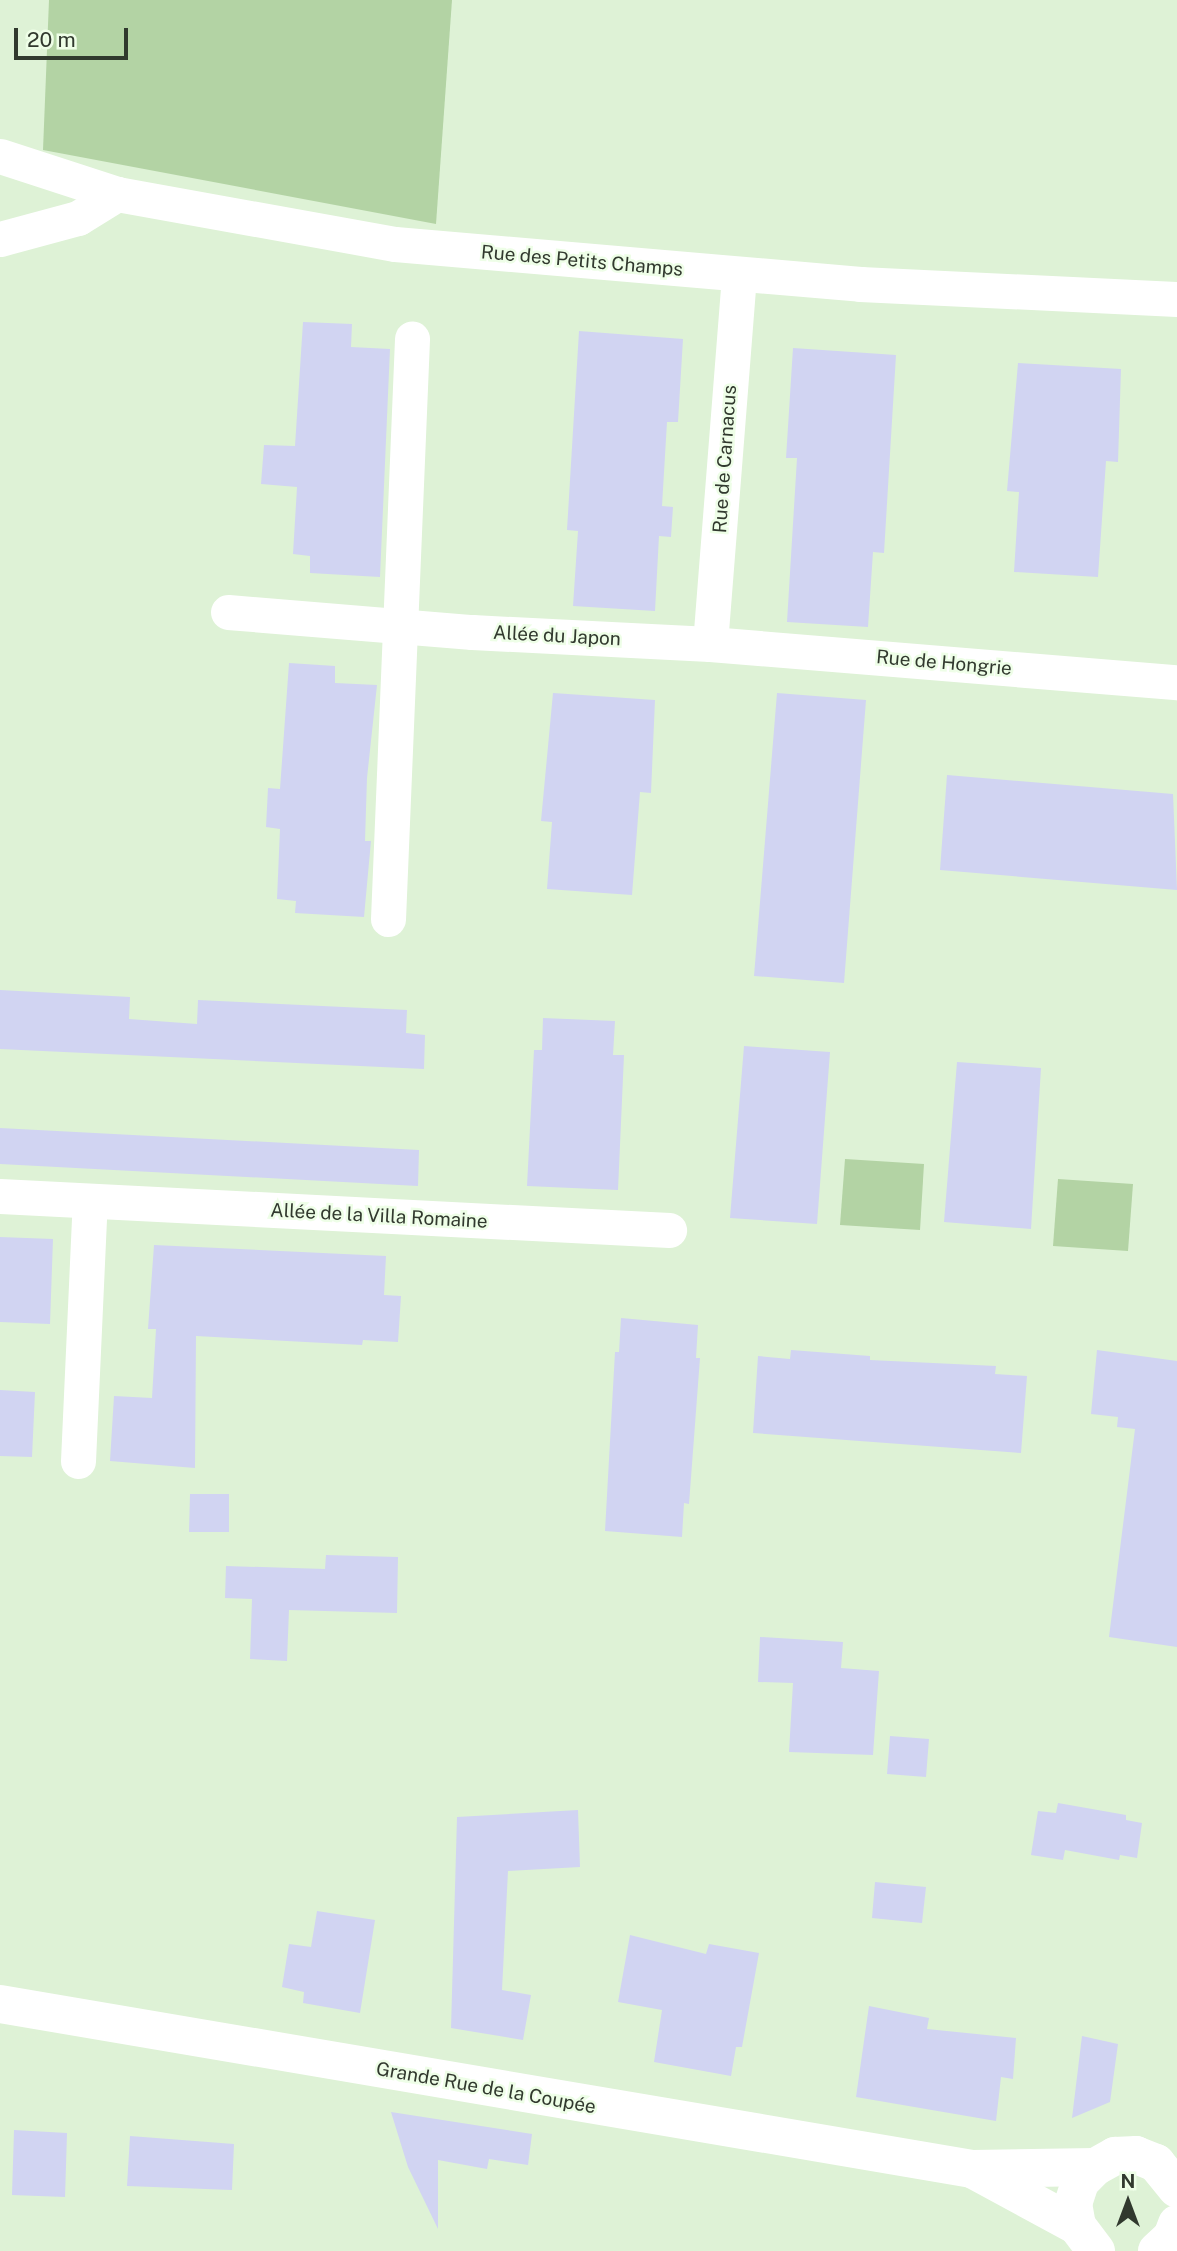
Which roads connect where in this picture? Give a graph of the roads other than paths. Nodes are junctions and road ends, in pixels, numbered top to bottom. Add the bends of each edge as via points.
1 (0, 156) edge
2 (117, 194) junction
3 (0, 239) edge
4 (740, 275) junction
5 (1177, 299) edge
6 (412, 338) dead end
7 (228, 612) dead end
8 (403, 627) junction
9 (710, 643) junction
10 (1177, 682) edge
11 (388, 919) dead end
12 (0, 1196) edge
13 (90, 1201) junction
14 (668, 1230) dead end
15 (78, 1461) dead end
16 (0, 2004) edge
17 (1095, 2167) junction
18 (972, 2169) junction
19 (1177, 2189) edge
20 (1086, 2239) edge

1 - 2 street, Rue des Petits Champs
2 - 3 street via 78,218
2 - 4 street, Rue des Petits Champs via 395,244
4 - 5 street, Rue des Petits Champs
4 - 9 street, Rue de Carnacus
6 - 8 street
7 - 8 street, Allée du Japon
8 - 9 street, Allée du Japon
8 - 11 street
9 - 10 street, Rue de Hongrie
12 - 13 street, Allée de la Villa Romaine
13 - 14 street, Allée de la Villa Romaine
13 - 15 street
16 - 18 main road, Grande Rue de la Coupée
17 - 18 main road, Grande Rue de la Coupée
17 - 19 main road, Grande Rue de la Coupée via 1115,2156 1136,2155 1156,2163
17 - 20 main road via 1080,2182 1073,2204
18 - 20 main road, Grande Rue de la Coupée

